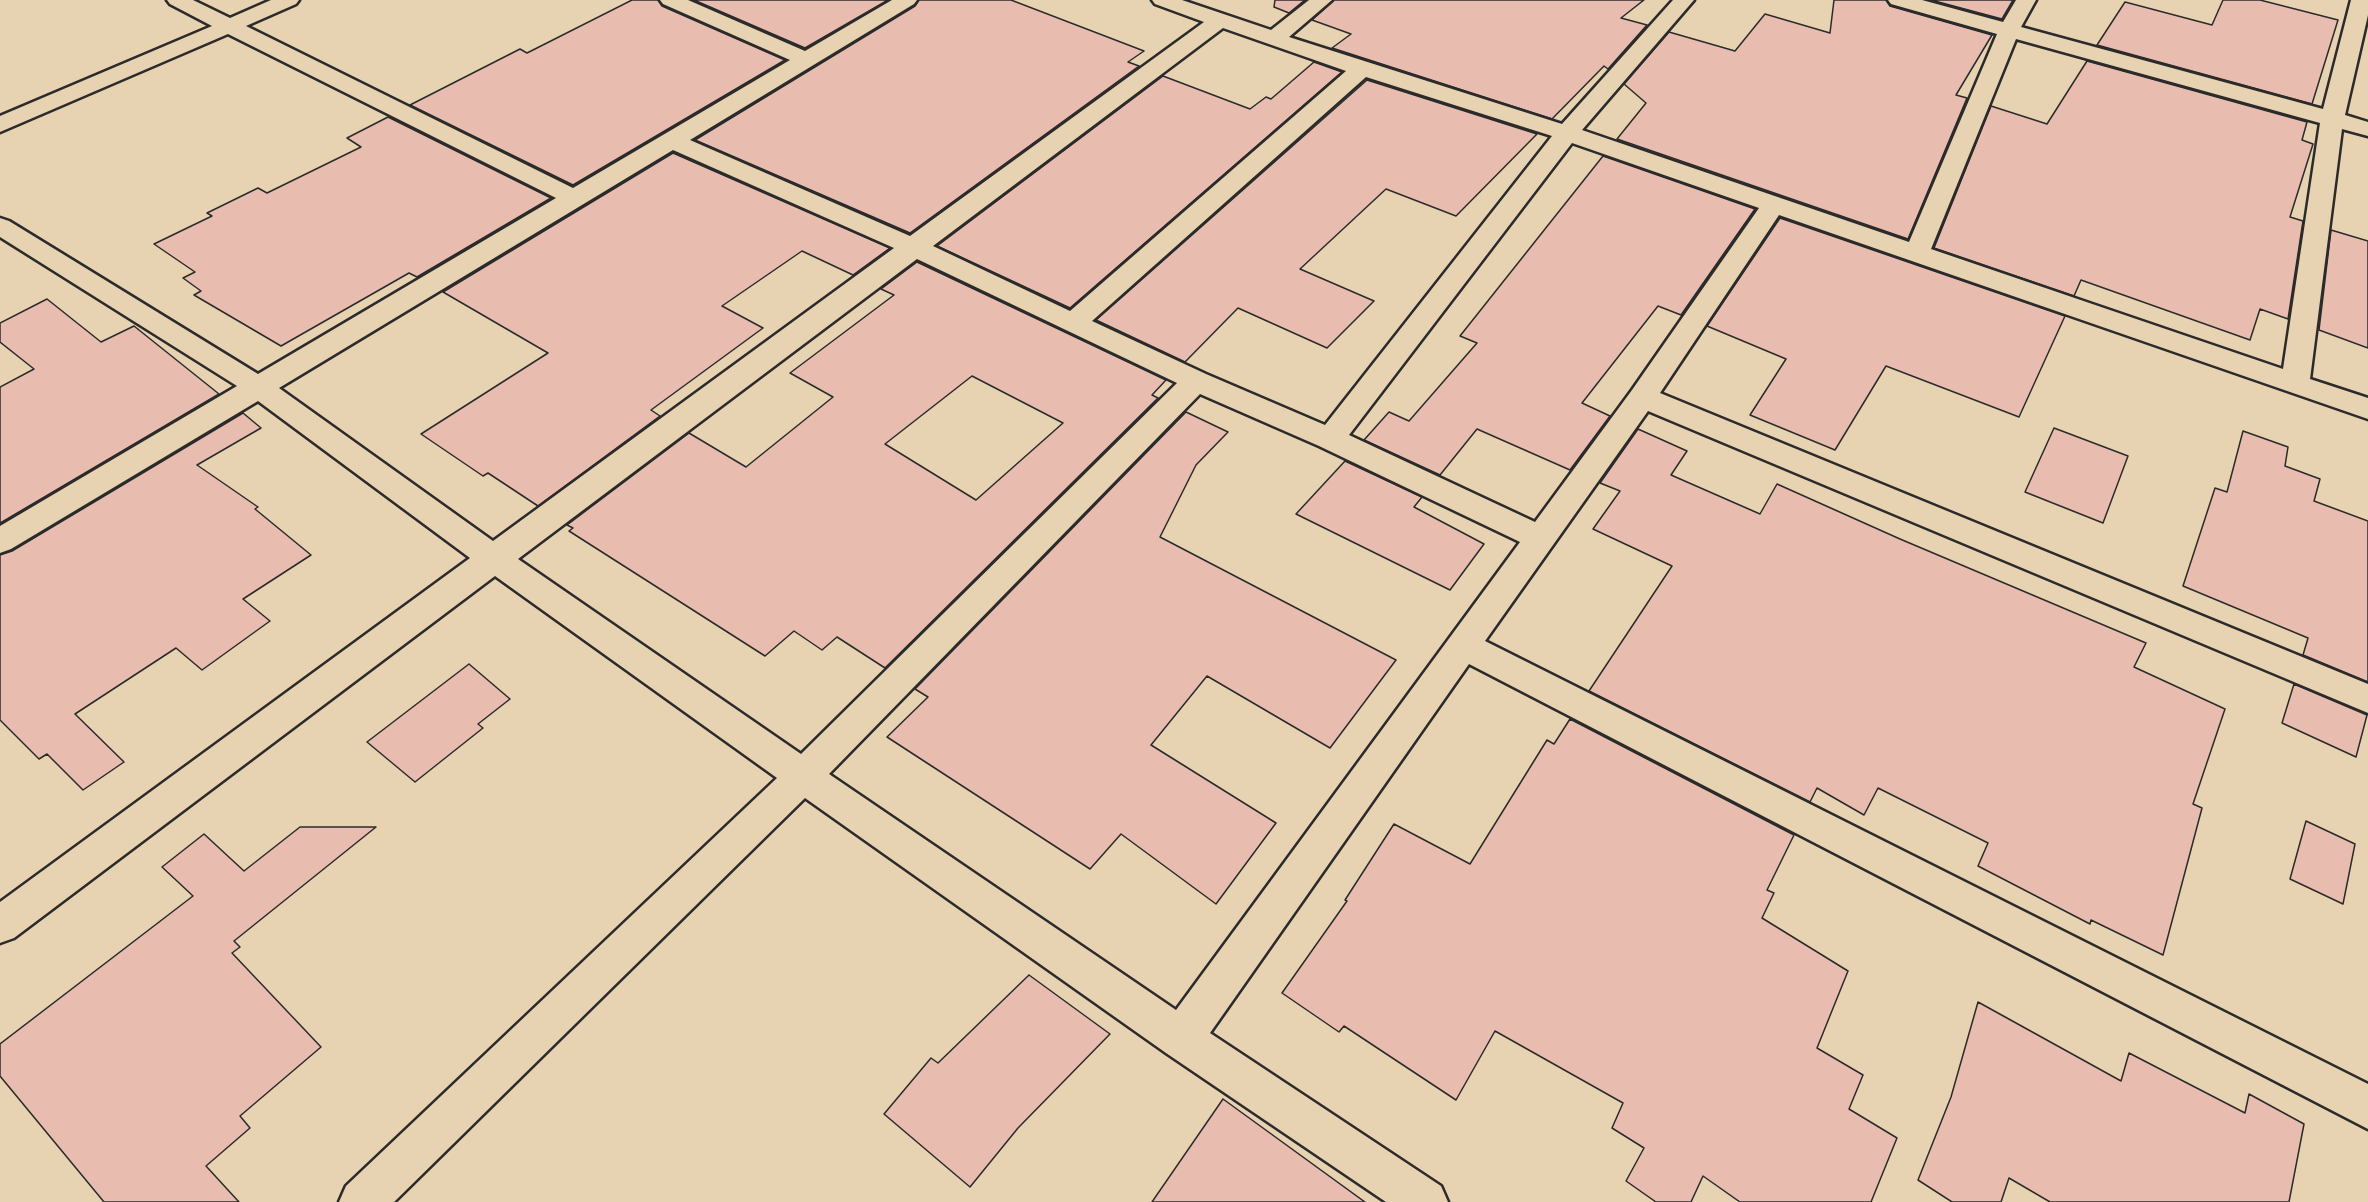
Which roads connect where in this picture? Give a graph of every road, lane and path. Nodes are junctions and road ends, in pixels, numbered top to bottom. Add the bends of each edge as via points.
1 (177, 0) edge
2 (289, 0) edge
3 (670, 0) edge
4 (907, 0) edge
5 (1162, 0) edge
6 (1322, 0) edge
7 (1684, 0) edge
8 (1898, 0) edge
9 (2026, 0) edge
10 (2361, 0) edge
11 (1220, 20) junction
12 (229, 26) junction
13 (2009, 30) junction
14 (1273, 39) junction
15 (805, 59) junction
16 (1362, 69) junction
17 (2332, 120) junction
18 (0, 125) edge
19 (2368, 129) edge
20 (1567, 133) junction
21 (671, 140) junction
22 (576, 199) junction
23 (1773, 205) junction
24 (4, 234) edge
25 (913, 247) junction
26 (1917, 253) junction
27 (1072, 324) junction
28 (1196, 381) junction
29 (2295, 382) junction
30 (260, 388) junction
31 (1642, 397) junction
32 (2368, 409) edge
33 (1330, 439) junction
34 (1541, 538) junction
35 (0, 541) edge
36 (493, 558) junction
37 (1462, 645) junction
38 (2368, 699) edge
39 (803, 776) junction
40 (0, 925) edge
41 (1181, 1038) junction
42 (2368, 1107) edge
43 (362, 1202) edge
44 (1425, 1202) edge

1 - 12 street
2 - 12 street
3 - 15 street
4 - 15 street
5 - 11 street
6 - 14 street
7 - 20 street
8 - 13 street
9 - 13 street
10 - 17 street
11 - 14 street
11 - 25 street
12 - 18 street
12 - 22 street
13 - 17 street
13 - 26 street
14 - 16 street
15 - 21 street
16 - 20 street
16 - 27 street
17 - 19 street
17 - 29 street
20 - 23 street
20 - 33 street
21 - 22 street
21 - 25 street
22 - 30 street
23 - 26 street
23 - 31 street
24 - 30 street
25 - 27 street
25 - 36 street
26 - 29 street
27 - 28 street
28 - 33 street
28 - 39 street
29 - 32 street
30 - 35 street
30 - 36 street
31 - 34 street
31 - 38 street
33 - 34 street
34 - 37 street
36 - 39 street
36 - 40 street
37 - 41 street
37 - 42 street
39 - 41 street
39 - 43 street
41 - 44 street

